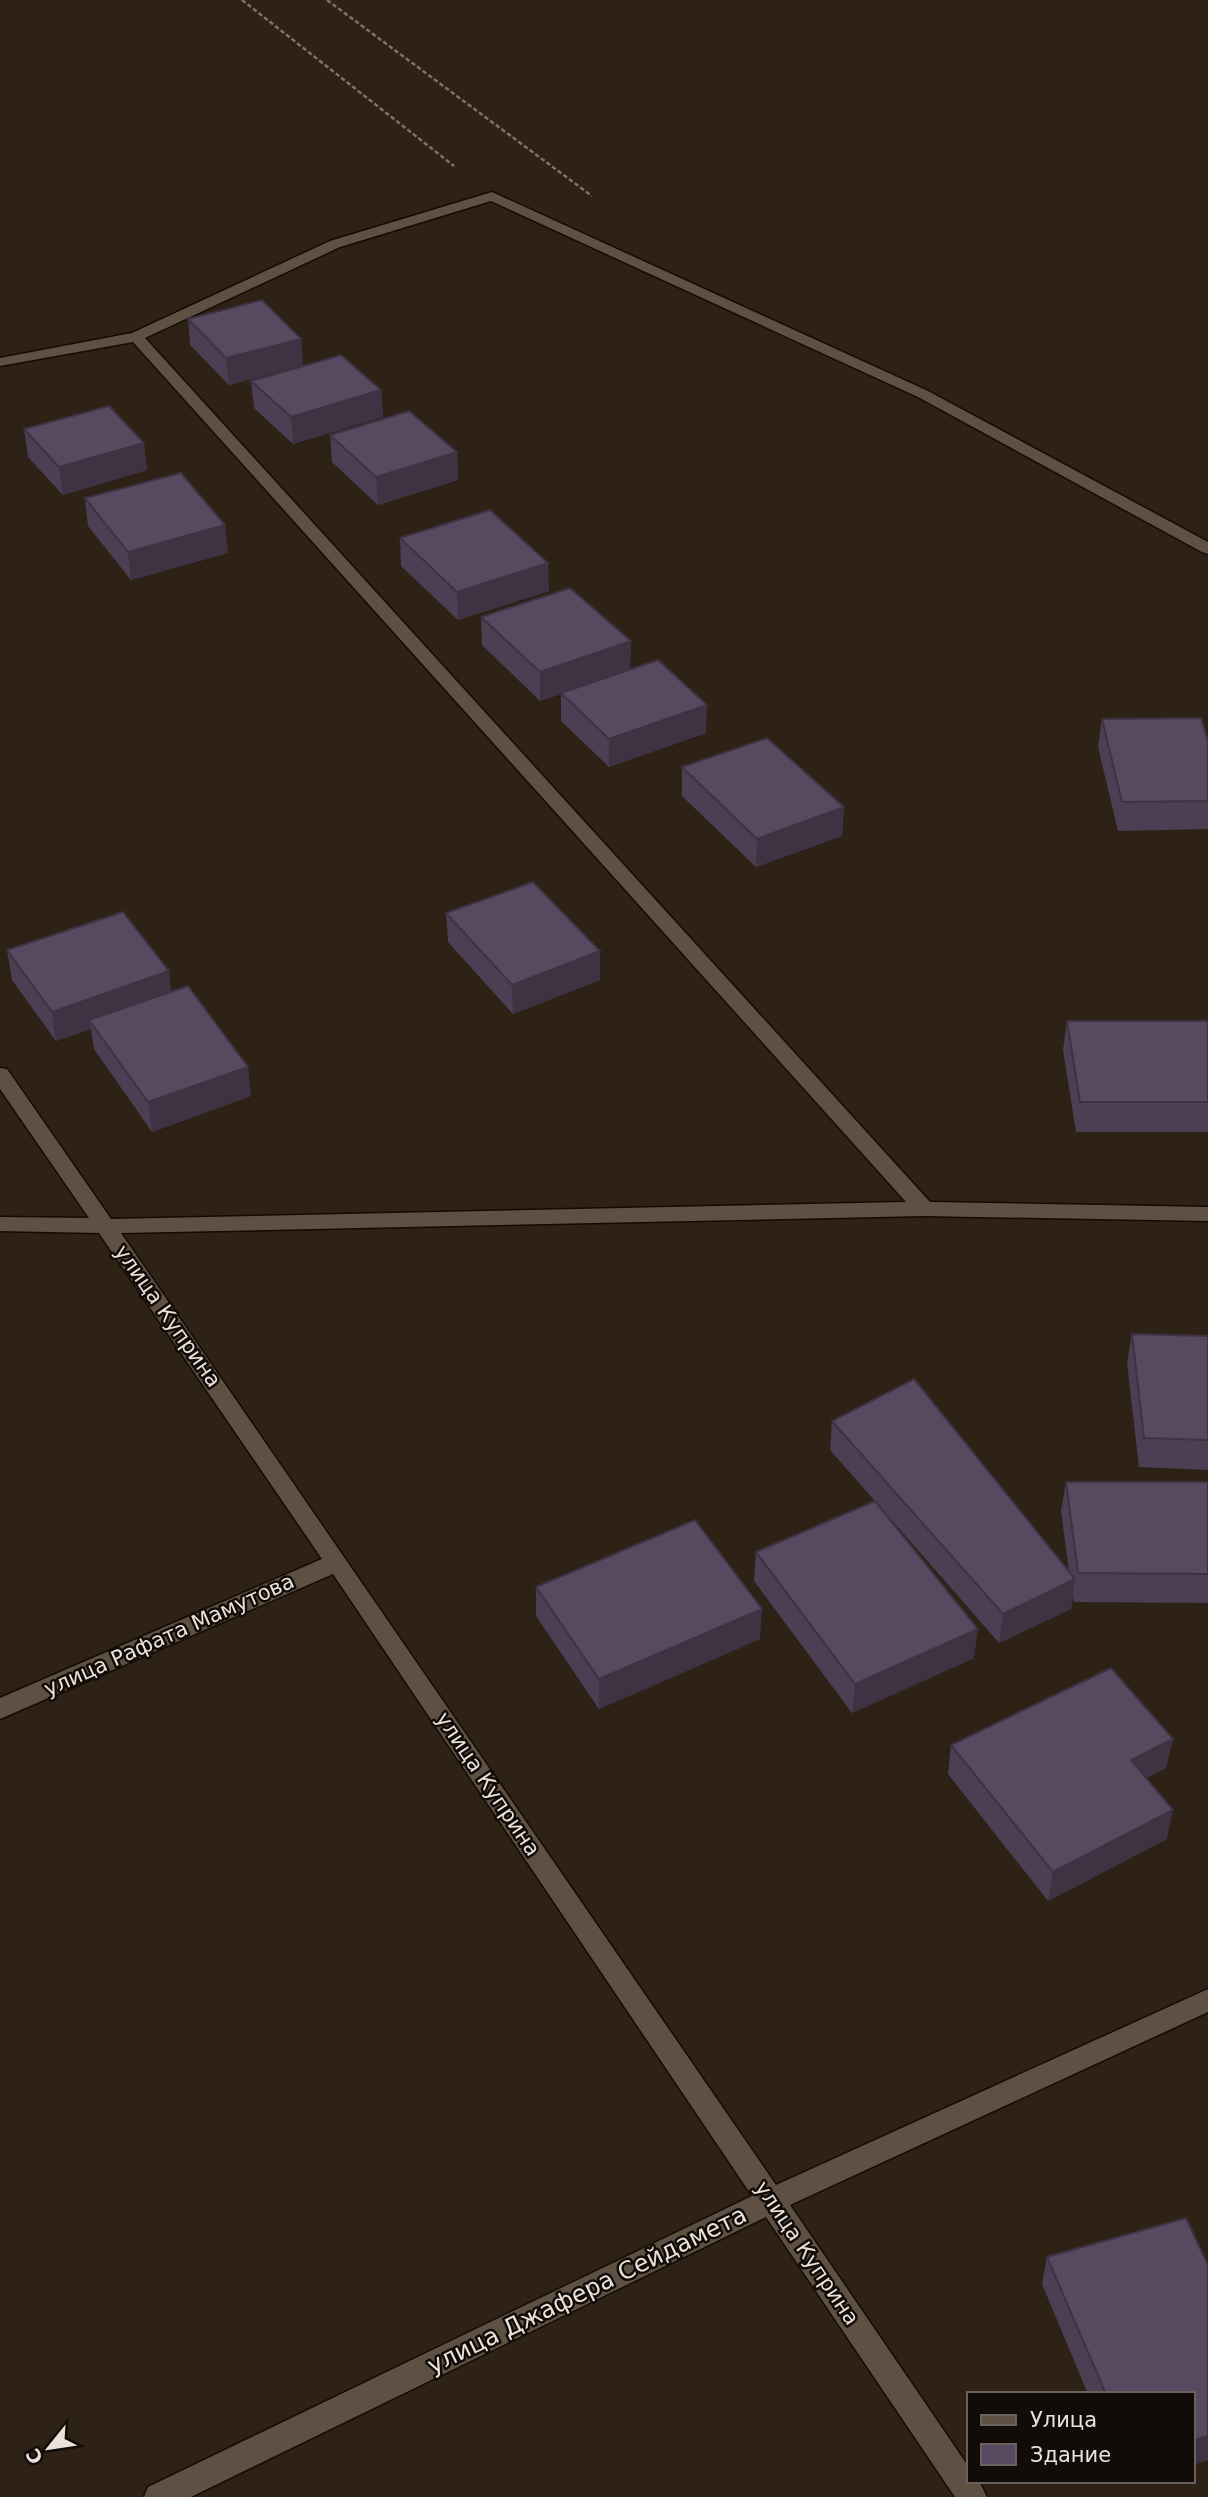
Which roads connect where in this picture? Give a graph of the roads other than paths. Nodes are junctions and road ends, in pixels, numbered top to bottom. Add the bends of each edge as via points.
1 (136, 337) junction
2 (0, 362) edge
3 (1208, 548) edge
4 (0, 1074) edge
5 (924, 1209) junction
6 (1208, 1214) edge
7 (0, 1224) edge
8 (106, 1226) junction
9 (337, 1562) junction
10 (0, 1709) edge
11 (1208, 2000) edge
12 (772, 2200) junction
13 (159, 2497) edge
14 (972, 2497) edge

1 - 2 street
1 - 3 street via 335,244 492,195 923,394
1 - 5 street
4 - 8 street, улица Куприна
5 - 6 street
5 - 8 street
7 - 8 street
8 - 9 street, улица Куприна
9 - 10 street, улица Рафата Мамутова
9 - 12 street, улица Куприна
11 - 12 street, улица Джафера Сейдамета
12 - 13 street, улица Джафера Сейдамета
12 - 14 street, улица Куприна

